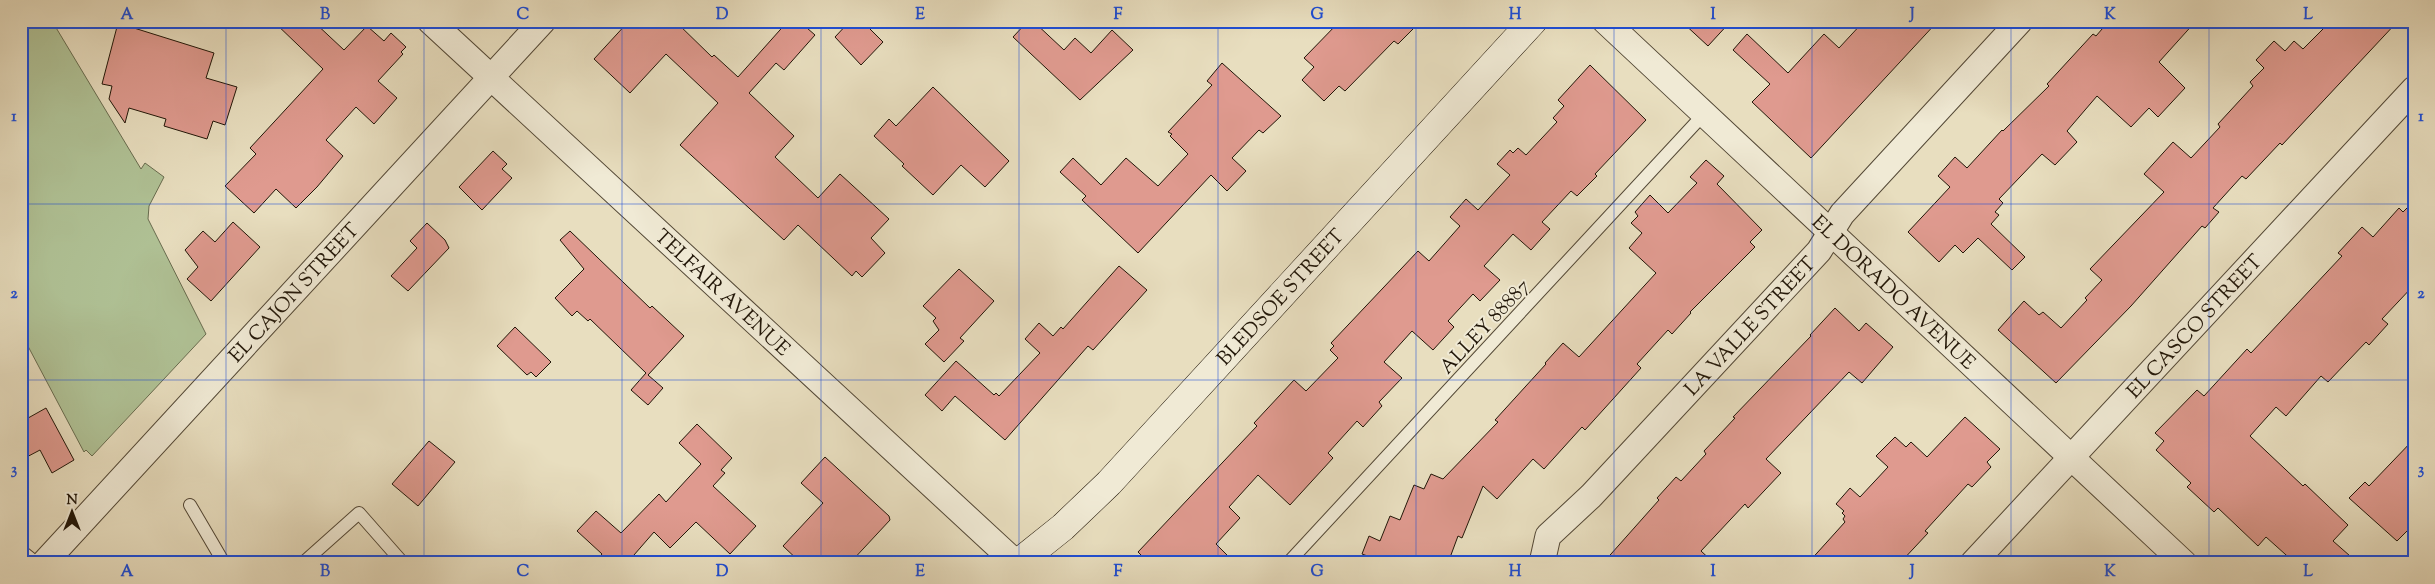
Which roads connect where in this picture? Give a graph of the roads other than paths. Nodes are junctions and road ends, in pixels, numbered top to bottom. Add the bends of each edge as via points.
1 (430, 21) edge
2 (543, 21) edge
3 (1533, 21) edge
4 (1605, 21) edge
5 (2020, 21) edge
6 (490, 78) junction
7 (2414, 88) edge
8 (1704, 114) junction
9 (1830, 234) junction
10 (2070, 457) junction
11 (190, 505) dead end
12 (21, 559) edge
13 (26, 563) edge
14 (44, 563) edge
15 (224, 563) edge
16 (303, 563) edge
17 (403, 563) edge
18 (1017, 563) edge
19 (1288, 563) edge
20 (1542, 563) edge
21 (1973, 563) edge
22 (2184, 563) edge

1 - 6 street, TELFAIR AVENUE
2 - 6 street, EL CAJON STREET
3 - 18 street, BLEDSOE STREET via 1109,483 1063,527
4 - 8 street, EL DORADO AVENUE
5 - 9 street, LA VALLE STREET via 1842,214
6 - 14 street, EL CAJON STREET
6 - 18 street, TELFAIR AVENUE
7 - 10 street, EL CASCO STREET
8 - 9 street, EL DORADO AVENUE
8 - 19 lane, ALLEY 88887
9 - 10 street, EL DORADO AVENUE
9 - 20 street, LA VALLE STREET via 1819,251 1591,496 1548,536
10 - 21 street, EL CASCO STREET
10 - 22 street, EL DORADO AVENUE
11 - 15 lane
12 - 13 street
16 - 17 lane via 359,513

